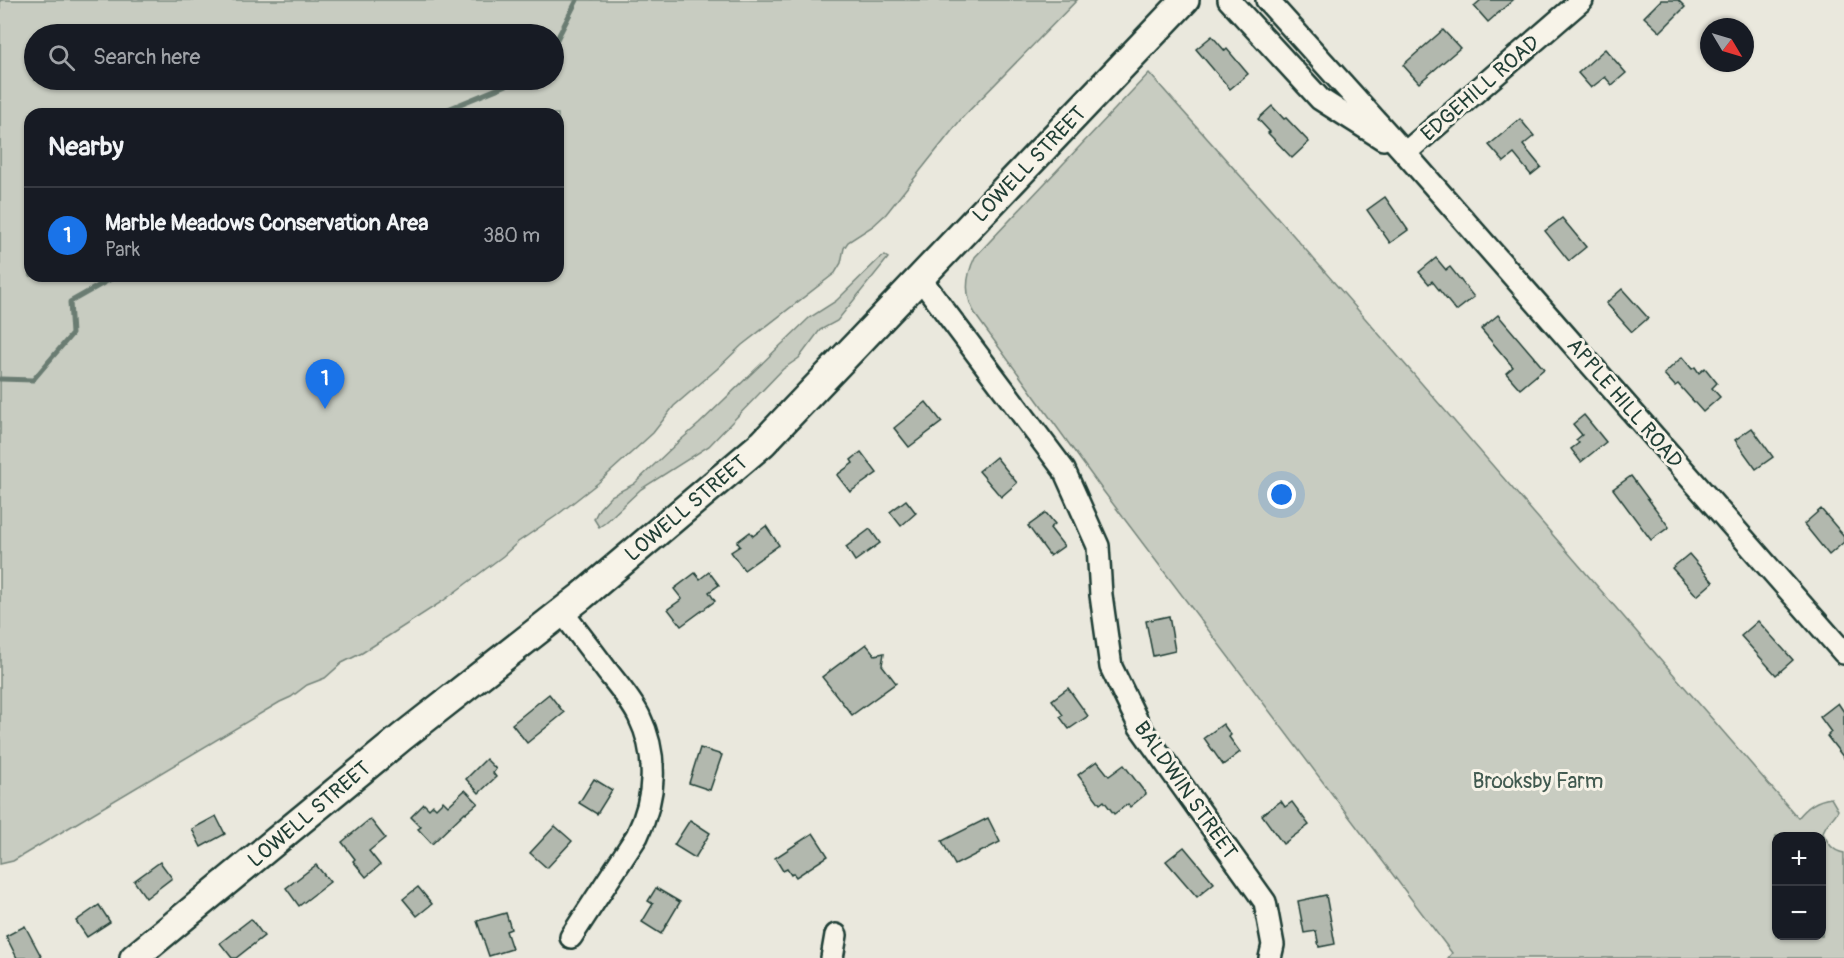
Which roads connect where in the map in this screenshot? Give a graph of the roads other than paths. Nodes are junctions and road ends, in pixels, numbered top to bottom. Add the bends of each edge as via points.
1 (1185, 0) edge
2 (1229, 0) edge
3 (1267, 0) edge
4 (1582, 0) edge
5 (1405, 153) junction
6 (920, 278) junction
7 (562, 612) junction
8 (1844, 653) edge
9 (836, 935) dead end
10 (571, 937) dead end
11 (134, 958) edge
12 (832, 958) edge
13 (1270, 958) edge

1 - 6 main road, LOWELL STREET
2 - 5 street, APPLE HILL ROAD via 1320,99
3 - 5 street, APPLE HILL ROAD
4 - 5 street, EDGEHILL ROAD
5 - 8 street, APPLE HILL ROAD
6 - 7 main road, LOWELL STREET via 763,443
6 - 13 street, BALDWIN STREET via 1064,470 1098,546 1112,667 1140,728 1265,902 1273,945
7 - 10 street via 639,715 648,739 653,781 637,836
7 - 11 main road, LOWELL STREET via 402,737
9 - 12 street

